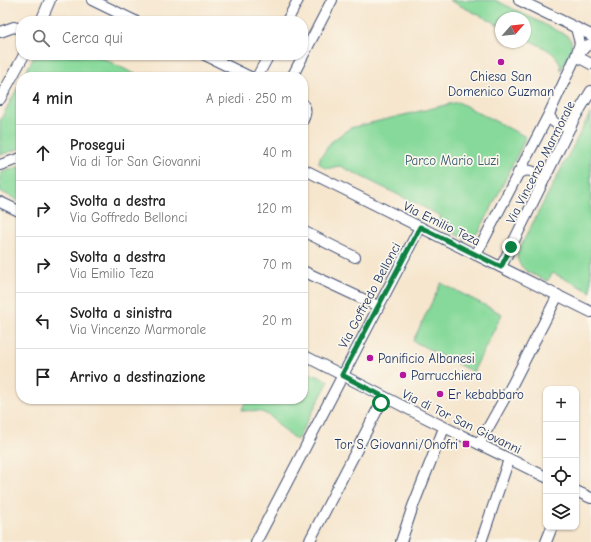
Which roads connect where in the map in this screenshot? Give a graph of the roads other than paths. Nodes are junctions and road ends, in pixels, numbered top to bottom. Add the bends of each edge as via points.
1 (50, 0) edge
2 (92, 0) edge
3 (298, 0) edge
4 (332, 0) edge
5 (522, 1) edge
6 (43, 16) edge
7 (125, 16) edge
8 (290, 16) edge
9 (16, 28) edge
10 (576, 28) junction
11 (0, 32) edge
12 (591, 36) edge
13 (591, 44) edge
14 (308, 46) edge
15 (576, 56) junction
16 (21, 60) edge
17 (215, 60) edge
18 (266, 60) edge
19 (301, 60) edge
20 (591, 64) edge
21 (240, 72) edge
22 (260, 72) edge
23 (295, 72) edge
24 (591, 90) edge
25 (0, 99) edge
26 (549, 114) junction
27 (571, 126) junction
28 (16, 160) edge
29 (2, 165) edge
30 (308, 172) edge
31 (518, 173) junction
32 (542, 186) junction
33 (2, 202) edge
34 (16, 209) edge
35 (420, 227) junction
36 (308, 234) edge
37 (476, 255) junction
38 (355, 257) dead end
39 (501, 267) junction
40 (308, 273) edge
41 (558, 295) junction
42 (378, 306) junction
43 (591, 312) edge
44 (308, 358) edge
45 (342, 375) junction
46 (384, 397) junction
47 (444, 428) junction
48 (479, 444) junction
49 (509, 459) junction
50 (543, 476) edge
51 (579, 492) edge
52 (591, 498) edge
53 (551, 530) edge
54 (256, 542) edge
55 (309, 542) edge
56 (401, 542) edge
57 (481, 542) edge
58 (546, 542) edge

1 - 6 street
2 - 7 street
3 - 8 street
4 - 14 street
5 - 10 street
9 - 11 street
10 - 12 street
10 - 15 street, Via Vincenzo Marmorale via 580,43
13 - 15 street
15 - 20 street
15 - 26 street, Via Vincenzo Marmorale
16 - 25 street
17 - 21 street
18 - 22 street
19 - 23 street
24 - 27 street, Via Vincenzo Marmorale
26 - 27 street via 556,124
26 - 31 street, Via Vincenzo Marmorale
27 - 32 street, Via Vincenzo Marmorale
28 - 29 street
30 - 35 street, Via Emilio Teza
31 - 32 street via 533,171 540,176
31 - 37 street, Via Vincenzo Marmorale
32 - 39 street, Via Vincenzo Marmorale
33 - 34 street
35 - 37 street, Via Emilio Teza
35 - 42 street, Via Goffredo Bellonci
36 - 38 street
37 - 39 street, Via Emilio Teza
39 - 41 street, Via Emilio Teza
40 - 42 street
41 - 43 street, Via Emilio Teza
41 - 48 street
42 - 45 street, Via Goffredo Bellonci
44 - 45 street, Via di Tor San Giovanni
45 - 46 street, Via di Tor San Giovanni
45 - 54 street, Via Goffredo Bellonci
46 - 47 street, Via di Tor San Giovanni
46 - 55 street
47 - 48 street, Via di Tor San Giovanni
47 - 56 street
48 - 49 street, Via di Tor San Giovanni
49 - 50 street, Via di Tor San Giovanni
49 - 57 street
51 - 52 street
53 - 58 street

